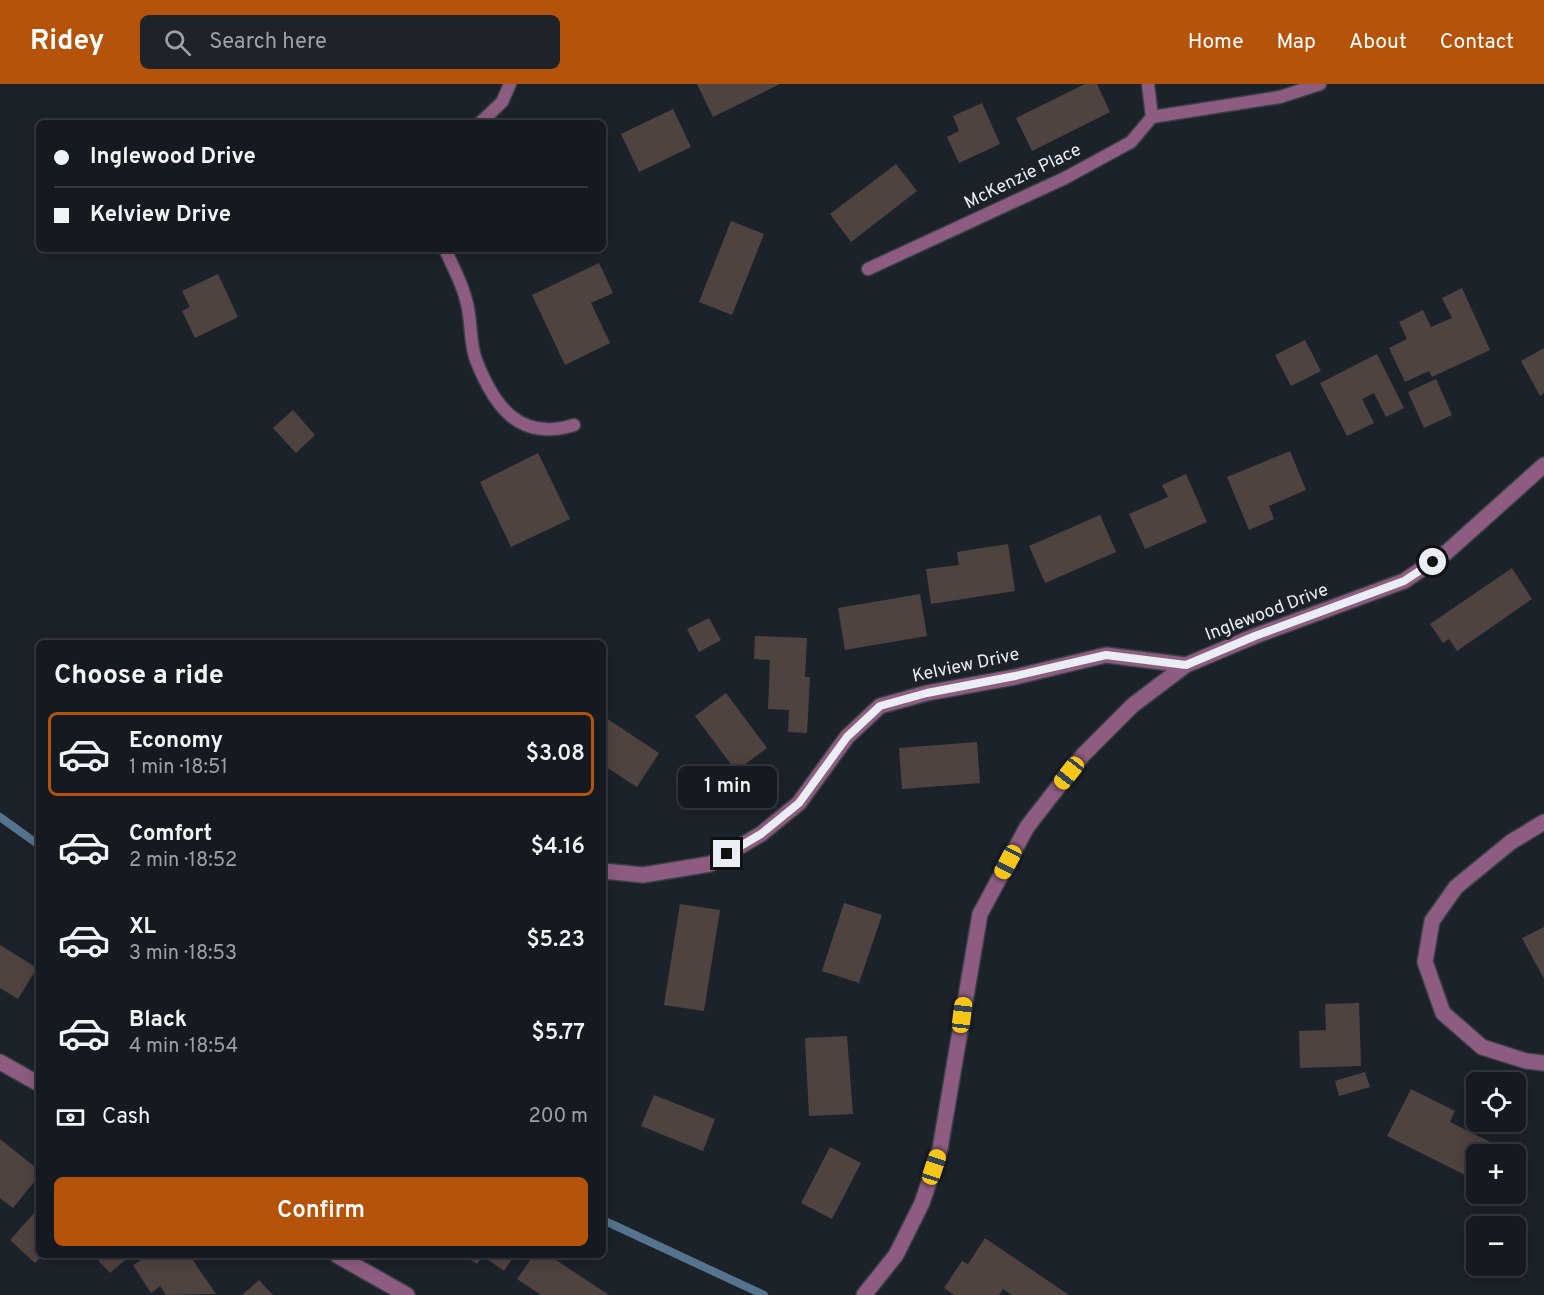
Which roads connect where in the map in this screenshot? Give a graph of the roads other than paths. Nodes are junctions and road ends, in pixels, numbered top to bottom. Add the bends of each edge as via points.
1 (510, 84) edge
2 (1148, 84) edge
3 (1320, 84) edge
4 (1152, 117) junction
5 (483, 120) edge
6 (445, 252) edge
7 (868, 270) dead end
8 (573, 425) dead end
9 (1544, 465) edge
10 (1186, 665) junction
11 (1544, 822) edge
12 (606, 871) edge
13 (0, 1062) edge
14 (1544, 1063) edge
15 (36, 1082) edge
16 (342, 1258) edge
17 (407, 1295) edge
18 (864, 1295) edge

1 - 5 lane via 502,102
2 - 4 lane
3 - 4 lane via 1280,97
4 - 7 lane, McKenzie Place via 1131,142 1065,178
6 - 8 lane via 466,299 476,358 502,408 525,427 556,431
9 - 10 street, Inglewood Drive via 1447,552 1404,581
10 - 12 street, Kelview Drive via 1106,655 880,706 847,737 799,803 761,834 710,864 643,875
10 - 18 street, Inglewood Drive via 1133,705 1083,755 1027,827 980,914 940,1149 922,1203 896,1255
11 - 14 street via 1511,842 1456,887 1432,921 1425,962 1443,1013 1482,1047
13 - 15 street
16 - 17 street

